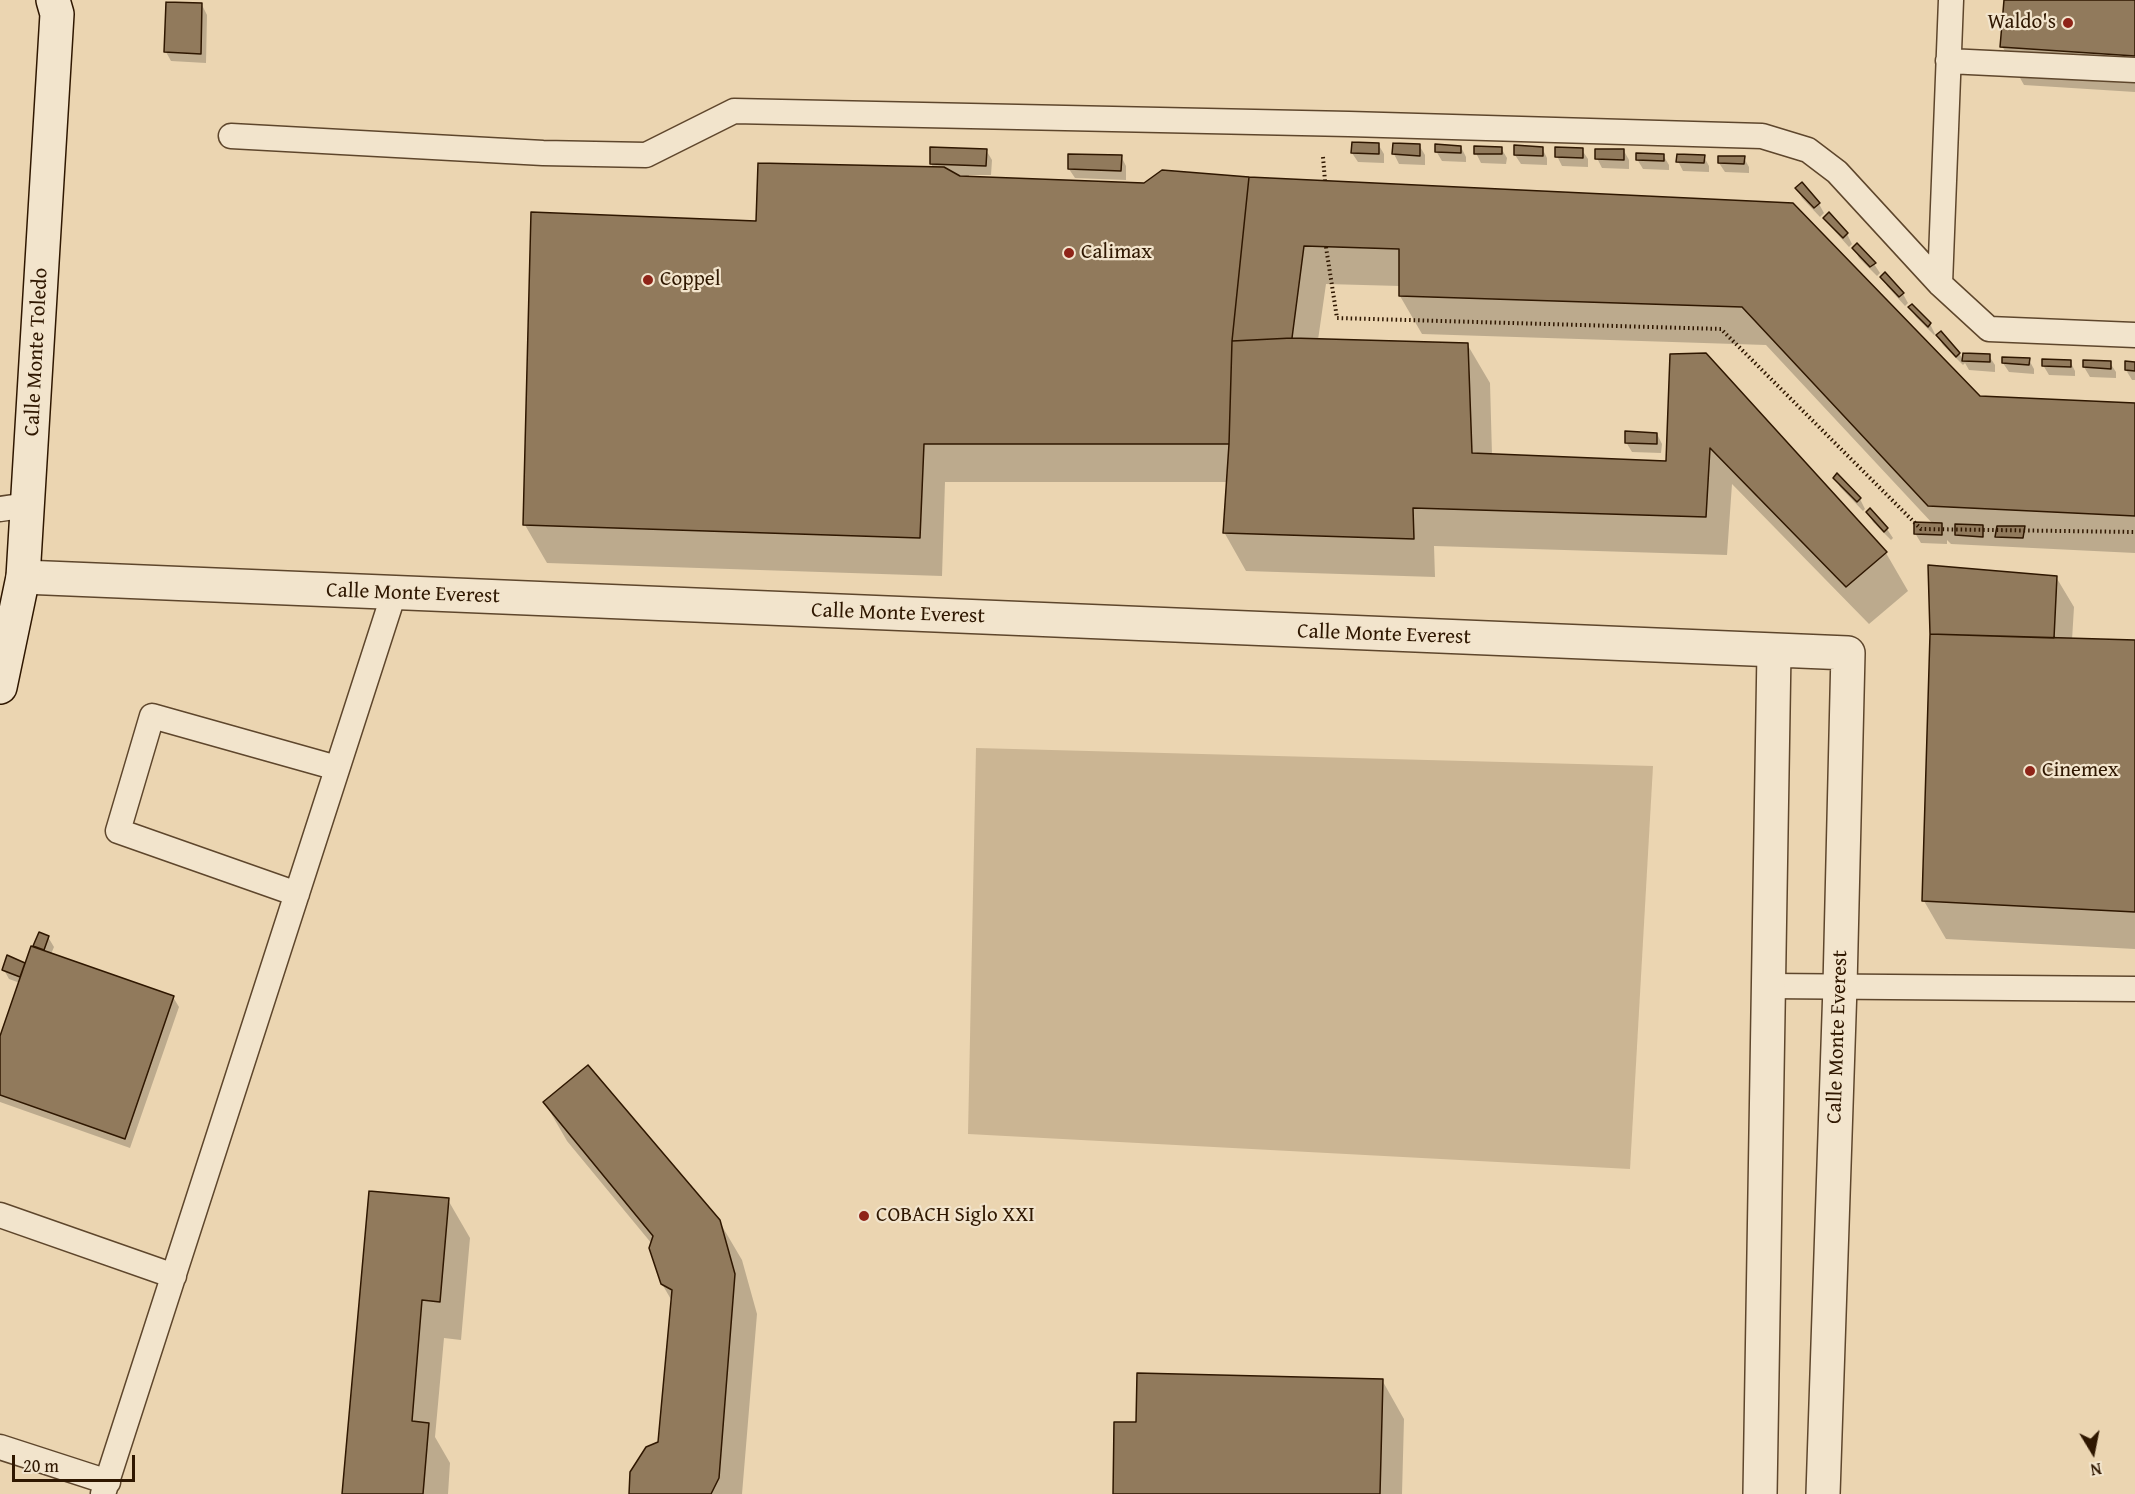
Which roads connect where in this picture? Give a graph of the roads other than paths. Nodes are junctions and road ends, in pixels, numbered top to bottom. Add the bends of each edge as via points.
1 (1951, 0) edge
2 (58, 5) edge
3 (1948, 61) junction
4 (2135, 70) edge
5 (231, 136) dead end
6 (1940, 284) junction
7 (2135, 335) edge
8 (14, 507) edge
9 (23, 577) junction
10 (394, 593) junction
11 (1774, 651) junction
12 (0, 687) edge
13 (337, 768) junction
14 (297, 894) junction
15 (1768, 986) junction
16 (1840, 986) junction
17 (2135, 988) edge
18 (0, 1215) edge
19 (174, 1276) junction
20 (0, 1447) edge
21 (106, 1488) edge
22 (1760, 1494) edge
23 (1823, 1494) edge

1 - 3 lane
2 - 8 street, Calle Monte Toledo
3 - 4 lane
3 - 6 lane
5 - 6 lane via 543,153 646,154 734,111 1762,136 1808,150 1838,172
6 - 7 lane via 1989,329
8 - 9 street, Calle Monte Toledo
9 - 10 street, Calle Monte Everest
9 - 12 street, Calle Monte Toledo
10 - 11 street, Calle Monte Everest
10 - 13 lane
11 - 15 street
11 - 16 street, Calle Monte Everest via 1848,653
13 - 14 lane
13 - 14 lane via 152,716 118,831
14 - 19 lane
15 - 16 lane
15 - 22 street
16 - 17 lane
16 - 23 street, Calle Monte Everest
18 - 19 lane
19 - 21 lane
20 - 21 lane

